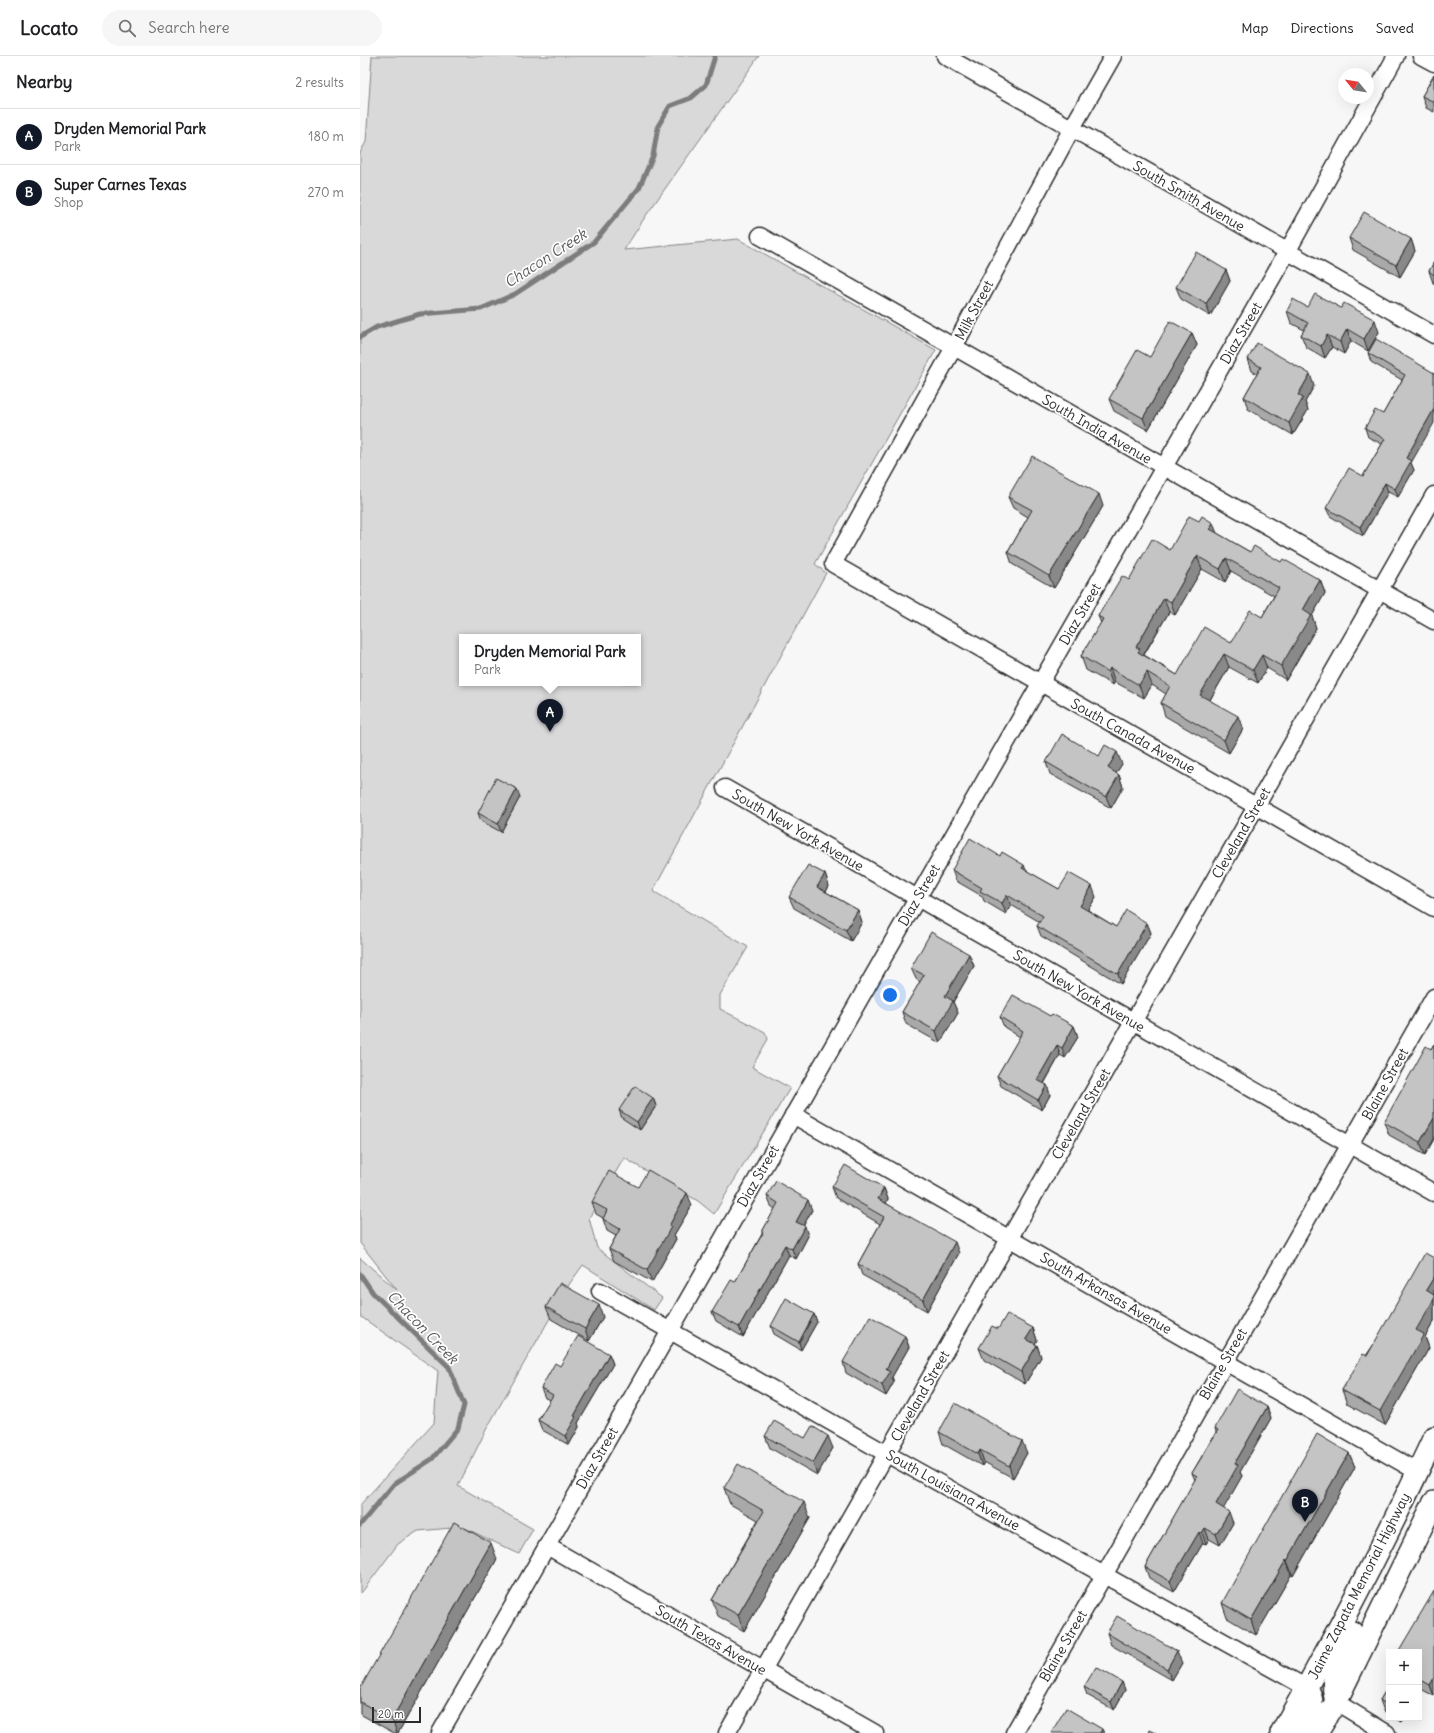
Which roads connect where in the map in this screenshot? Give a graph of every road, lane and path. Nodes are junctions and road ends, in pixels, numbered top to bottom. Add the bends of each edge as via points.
1 (945, 56) edge
2 (1113, 56) edge
3 (1396, 56) edge
4 (1421, 56) edge
5 (1434, 63) edge
6 (1072, 128) junction
7 (760, 236) dead end
8 (1287, 252) junction
9 (1434, 335) edge
10 (954, 346) junction
11 (1164, 468) junction
12 (1434, 495) edge
13 (832, 564) joint
14 (1380, 590) junction
15 (1434, 621) edge
16 (1040, 683) junction
17 (724, 788) dead end
18 (1257, 806) junction
19 (917, 899) junction
20 (1434, 908) edge
21 (1434, 997) edge
22 (1134, 1022) junction
23 (793, 1114) junction
24 (1350, 1146) junction
25 (1434, 1193) edge
26 (1010, 1238) junction
27 (600, 1291) dead end
28 (670, 1330) junction
29 (1225, 1361) junction
30 (1434, 1437) edge
31 (887, 1454) junction
32 (1418, 1472) junction
33 (1434, 1502) edge
34 (547, 1546) junction
35 (1104, 1574) junction
36 (764, 1670) junction
37 (1307, 1688) junction
38 (1336, 1702) junction
39 (440, 1733) edge
40 (727, 1733) edge
41 (875, 1733) edge
42 (1014, 1733) edge
43 (1281, 1733) edge
44 (1300, 1733) edge
45 (1317, 1733) edge
46 (1387, 1733) edge

1 - 6 street, South Smith Avenue
2 - 6 street, Milk Street
3 - 8 street, Diaz Street
4 - 5 street
6 - 8 street, South Smith Avenue
6 - 10 street, Milk Street
7 - 10 street, South India Avenue
8 - 9 street, South Smith Avenue
8 - 11 street, Diaz Street
10 - 11 street, South India Avenue
10 - 13 street, Milk Street
11 - 14 street, South India Avenue
11 - 16 street, Diaz Street
12 - 14 street, Cleveland Street
13 - 16 street, South Canada Avenue
14 - 15 street, South India Avenue
14 - 18 street, Cleveland Street
16 - 18 street, South Canada Avenue
16 - 19 street, Diaz Street
17 - 19 street, South New York Avenue
18 - 20 street, South Canada Avenue
18 - 22 street, Cleveland Street
19 - 22 street, South New York Avenue
19 - 23 street, Diaz Street
21 - 24 street, Blaine Street
22 - 24 street, South New York Avenue
22 - 26 street, Cleveland Street
23 - 26 street, South Arkansas Avenue
23 - 28 street, Diaz Street
24 - 25 street, South New York Avenue
24 - 29 street, Blaine Street
26 - 29 street, South Arkansas Avenue
26 - 31 street, Cleveland Street
27 - 28 street, South Louisiana Avenue
28 - 31 street, South Louisiana Avenue
28 - 34 street, Diaz Street
29 - 32 street, South Arkansas Avenue
29 - 35 street, Blaine Street
30 - 32 main road, Jaime Zapata Memorial Highway
31 - 35 street, South Louisiana Avenue
31 - 36 street, Cleveland Street
32 - 37 main road, Jaime Zapata Memorial Highway
32 - 38 main road via 1421,1480 1420,1494 1336,1665 1333,1678
33 - 38 main road, Jaime Zapata Memorial Highway
34 - 36 street, South Texas Avenue
34 - 39 street, Diaz Street
35 - 37 street, South Louisiana Avenue
35 - 42 street, Blaine Street
36 - 40 street, Cleveland Street
36 - 41 street, South Texas Avenue
37 - 43 main road, Jaime Zapata Memorial Highway
37 - 44 main road via 1313,1703
38 - 45 main road, Jaime Zapata Memorial Highway
38 - 46 street

